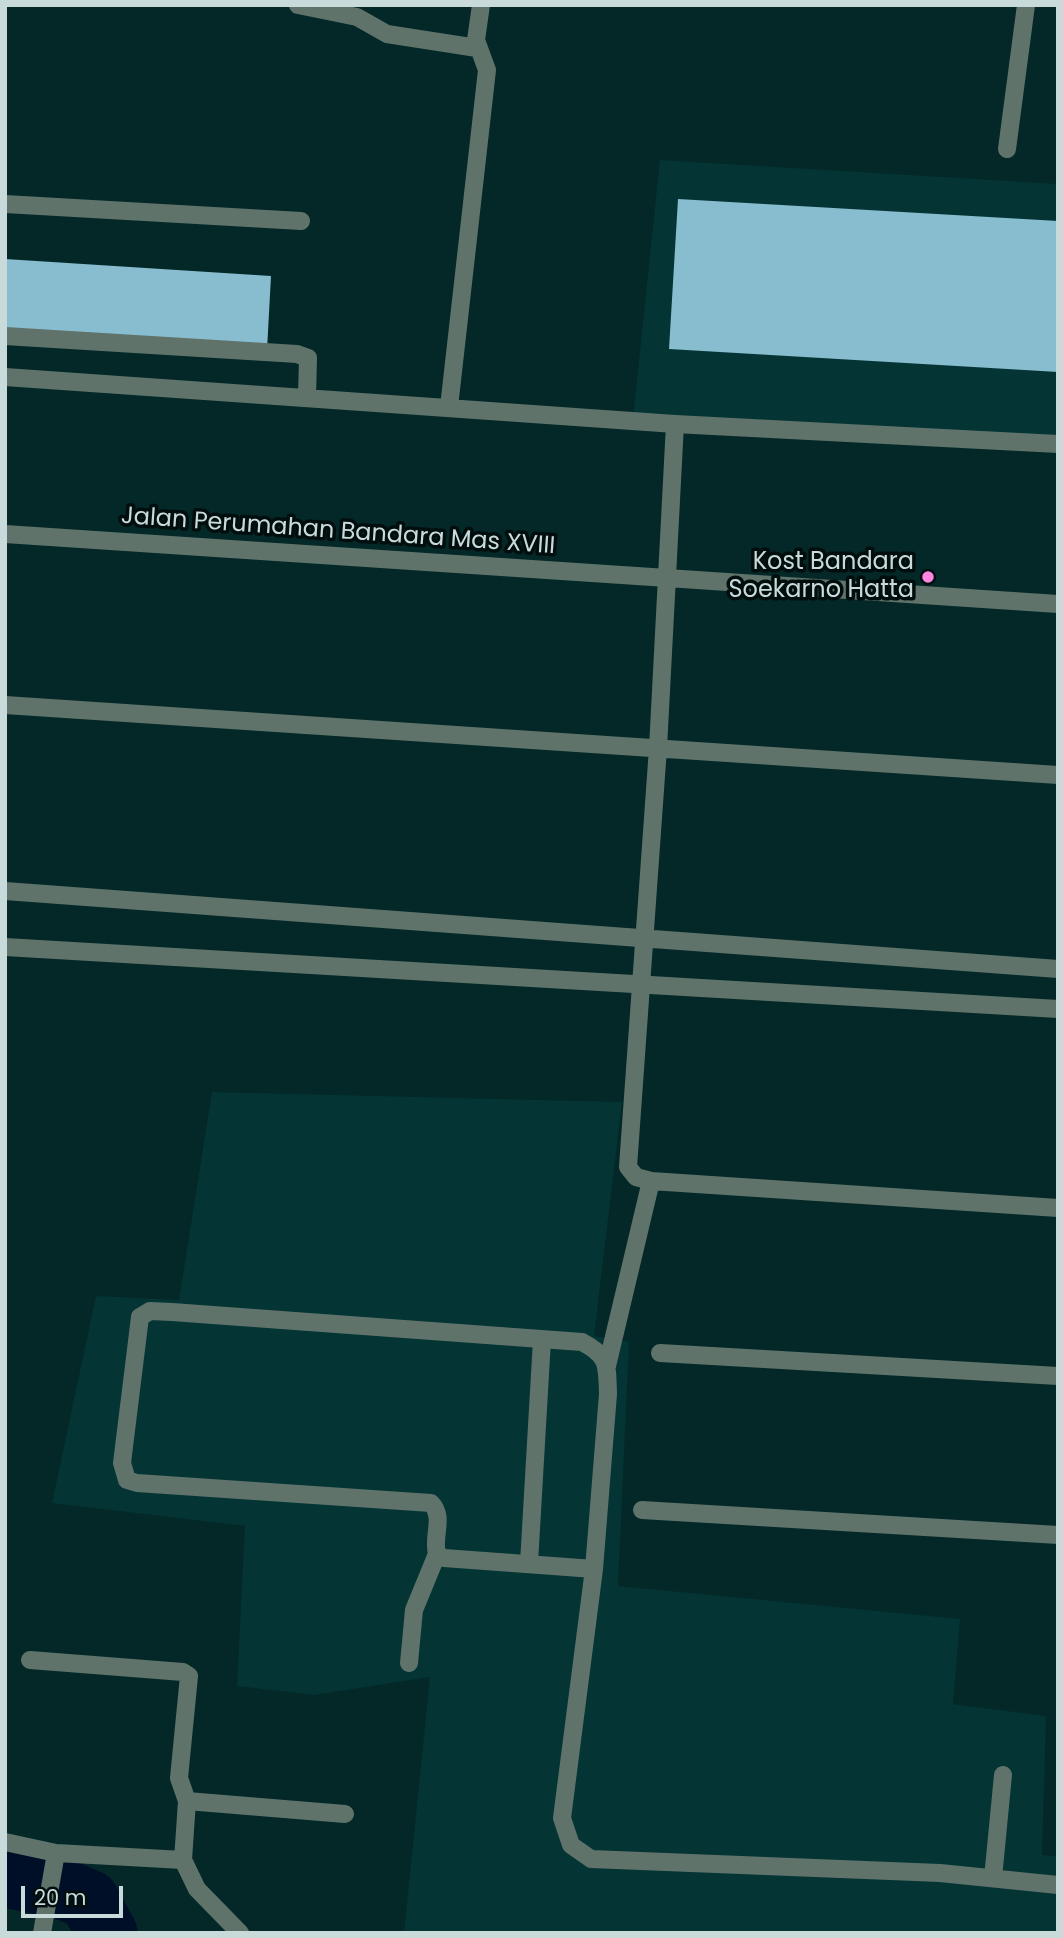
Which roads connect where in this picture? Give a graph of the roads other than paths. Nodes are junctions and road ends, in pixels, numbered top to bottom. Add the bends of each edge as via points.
1 (298, 5) edge
2 (481, 5) edge
3 (1026, 5) edge
4 (477, 48) junction
5 (1007, 149) dead end
6 (5, 204) edge
7 (301, 221) dead end
8 (5, 336) edge
9 (5, 377) edge
10 (307, 397) junction
11 (449, 407) junction
12 (675, 424) junction
13 (1058, 444) edge
14 (5, 534) edge
15 (667, 579) junction
16 (1058, 604) edge
17 (5, 705) edge
18 (658, 748) junction
19 (1058, 775) edge
20 (5, 891) edge
21 (644, 938) junction
22 (5, 947) edge
23 (1058, 969) edge
24 (640, 986) junction
25 (1058, 1009) edge
26 (651, 1181) junction
27 (1058, 1208) edge
28 (542, 1340) junction
29 (660, 1353) dead end
30 (607, 1366) junction
31 (1058, 1376) edge
32 (642, 1510) dead end
33 (1058, 1535) edge
34 (437, 1555) junction
35 (529, 1563) junction
36 (594, 1569) junction
37 (30, 1660) dead end
38 (409, 1663) dead end
39 (1003, 1775) dead end
40 (187, 1801) junction
41 (345, 1814) dead end
42 (5, 1842) edge
43 (56, 1853) junction
44 (183, 1860) junction
45 (993, 1878) junction
46 (1058, 1885) edge
47 (42, 1933) edge
48 (240, 1933) edge

1 - 4 street via 357,17 387,34
2 - 4 street
3 - 5 street
4 - 11 street via 487,70
6 - 7 street
8 - 10 street via 297,354 308,358
9 - 10 street
10 - 11 street
11 - 12 street
12 - 13 street
12 - 15 street
14 - 15 street, Jalan Perumahan Bandara Mas XVIII
15 - 16 street, Jalan Perumahan Bandara Mas XVIII
15 - 18 street
17 - 18 street
18 - 19 street
18 - 21 street
20 - 21 street
21 - 23 street
21 - 24 street
22 - 24 street
24 - 25 street
24 - 26 street via 628,1167 636,1177
26 - 27 street
26 - 30 street
28 - 30 street via 582,1342 600,1351
28 - 34 street via 172,1312 150,1311 140,1317 122,1462 127,1480 431,1503 438,1516
28 - 35 street
29 - 31 street
30 - 36 street
32 - 33 street
34 - 35 street
34 - 38 street via 414,1610
35 - 36 street
36 - 45 street via 562,1818 571,1845 591,1859
37 - 40 street via 189,1676 180,1778
39 - 45 street
40 - 41 street
40 - 44 street
42 - 43 street
43 - 44 street
43 - 47 street
44 - 48 street via 197,1889
45 - 46 street

